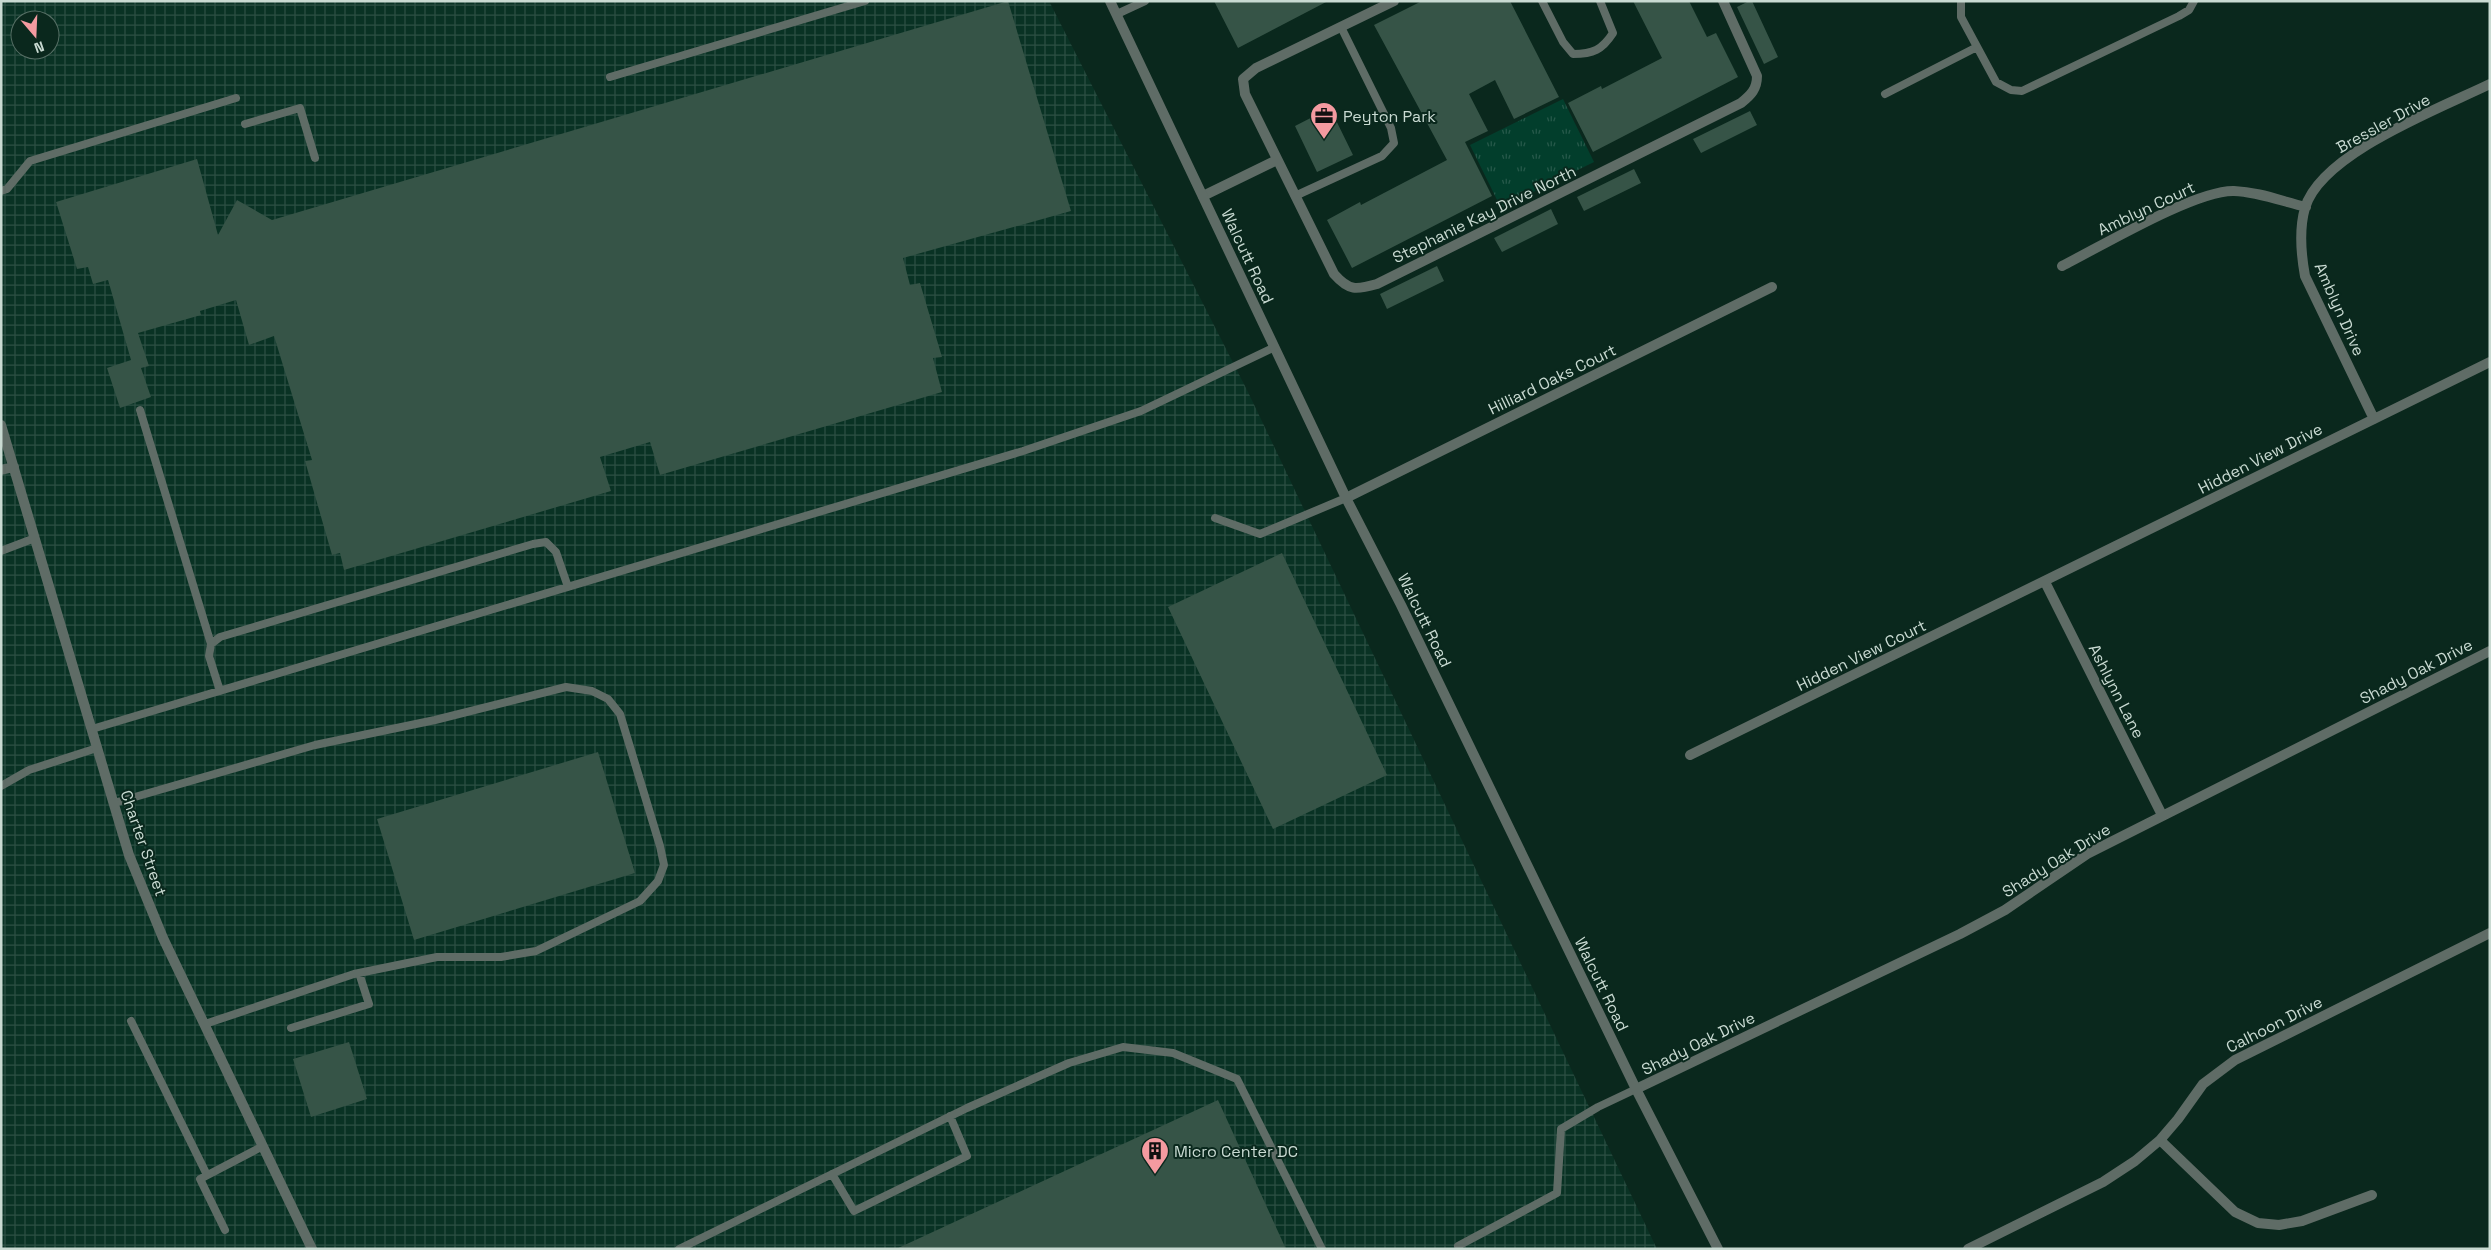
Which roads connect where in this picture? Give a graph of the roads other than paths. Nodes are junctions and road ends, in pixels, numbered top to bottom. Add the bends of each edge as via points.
1 (865, 1) edge
2 (1110, 1) edge
3 (1145, 1) edge
4 (1394, 1) edge
5 (1542, 1) edge
6 (1600, 1) edge
7 (1723, 1) edge
8 (2194, 1) edge
9 (1960, 2) edge
10 (1116, 14) junction
11 (1341, 27) junction
12 (1977, 47) junction
13 (610, 77) dead end
14 (2490, 84) edge
15 (1885, 94) dead end
16 (236, 98) dead end
17 (245, 124) dead end
18 (315, 158) dead end
19 (1277, 160) junction
20 (1, 191) edge
21 (1203, 196) junction
22 (1296, 196) junction
23 (2306, 206) junction
24 (2062, 266) dead end
25 (1772, 286) dead end
26 (1275, 347) junction
27 (2490, 362) edge
28 (140, 410) dead end
29 (2374, 418) junction
30 (1, 425) edge
31 (14, 467) junction
32 (1, 470) edge
33 (1346, 498) junction
34 (1215, 518) dead end
35 (35, 538) junction
36 (1, 551) edge
37 (2045, 582) junction
38 (568, 587) junction
39 (211, 644) junction
40 (2490, 651) edge
41 (220, 690) junction
42 (92, 729) junction
43 (98, 748) junction
44 (1690, 755) dead end
45 (1, 786) edge
46 (114, 803) junction
47 (2162, 815) junction
48 (2490, 933) edge
49 (359, 973) junction
50 (132, 1021) dead end
51 (205, 1024) junction
52 (291, 1028) dead end
53 (1636, 1090) junction
54 (950, 1116) junction
55 (2160, 1140) junction
56 (263, 1146) junction
57 (832, 1174) junction
58 (207, 1175) junction
59 (2372, 1195) dead end
60 (225, 1230) dead end
61 (1458, 1246) dead end
62 (312, 1249) edge
63 (679, 1249) edge
64 (1322, 1249) edge
65 (1718, 1249) edge
66 (1968, 1249) edge

1 - 13 lane
2 - 10 street, Walcutt Road
3 - 10 lane
4 - 11 street
5 - 6 lane via 1563,42 1573,54 1596,52 1613,32
7 - 22 street, Stephanie Kay Drive North via 1756,76 1757,85 1741,103 1377,284 1361,288 1345,286 1334,274
8 - 12 lane via 2180,16 2022,91 2011,90 1996,82
9 - 12 lane via 1961,17
10 - 21 street, Walcutt Road
11 - 19 street, Stephanie Kay Drive North via 1256,68 1243,79 1245,94
11 - 22 lane via 1391,128 1394,143 1382,156
12 - 15 lane
14 - 23 street, Bressler Drive via 2349,157 2331,169
16 - 20 lane via 30,161 7,189
17 - 18 lane via 300,108
19 - 21 street
19 - 22 street, Stephanie Kay Drive North
21 - 26 street, Walcutt Road
23 - 24 street, Amblyn Court via 2256,193 2232,191 2209,196 2187,203
23 - 29 street, Amblyn Drive via 2301,254 2305,276
25 - 33 street, Hilliard Oaks Court
26 - 33 street, Walcutt Road
26 - 38 lane via 1136,413 1023,451
27 - 29 street, Hidden View Drive
28 - 39 lane
29 - 37 street, Hidden View Drive
30 - 31 street, Charter Street
31 - 32 street
31 - 35 street, Charter Street
33 - 34 lane via 1260,534
33 - 53 street, Walcutt Road via 1406,614
35 - 36 lane
35 - 42 street, Charter Street
37 - 44 street, Hidden View Court
37 - 47 street, Ashlynn Lane
38 - 39 lane via 556,552 546,542 533,544 220,637
38 - 41 lane
39 - 41 lane via 209,656
40 - 47 street, Shady Oak Drive
41 - 42 lane
42 - 43 street, Charter Street
43 - 45 lane via 29,770
43 - 46 street, Charter Street
46 - 49 lane via 315,745 435,720 566,687 592,691 608,699 620,714 664,865 658,881 640,901 536,951 501,957 437,957
46 - 51 street, Charter Street via 146,898
47 - 53 street, Shady Oak Drive via 2087,854 2005,910 1960,934
48 - 55 street, Calhoon Drive via 2234,1060 2203,1084
49 - 51 lane
49 - 52 lane via 369,1004
50 - 58 lane
51 - 56 street, Charter Street
53 - 61 lane via 1561,1129 1556,1193
53 - 65 street, Walcutt Road
54 - 57 lane
54 - 57 lane via 967,1156 854,1210
54 - 64 lane via 1069,1063 1123,1047 1173,1053 1237,1080
55 - 59 street via 2234,1212 2258,1223 2279,1225 2302,1221
55 - 66 street, Calhoon Drive via 2103,1182
56 - 58 lane
56 - 62 street, Charter Street
57 - 63 lane
58 - 60 lane via 200,1179

